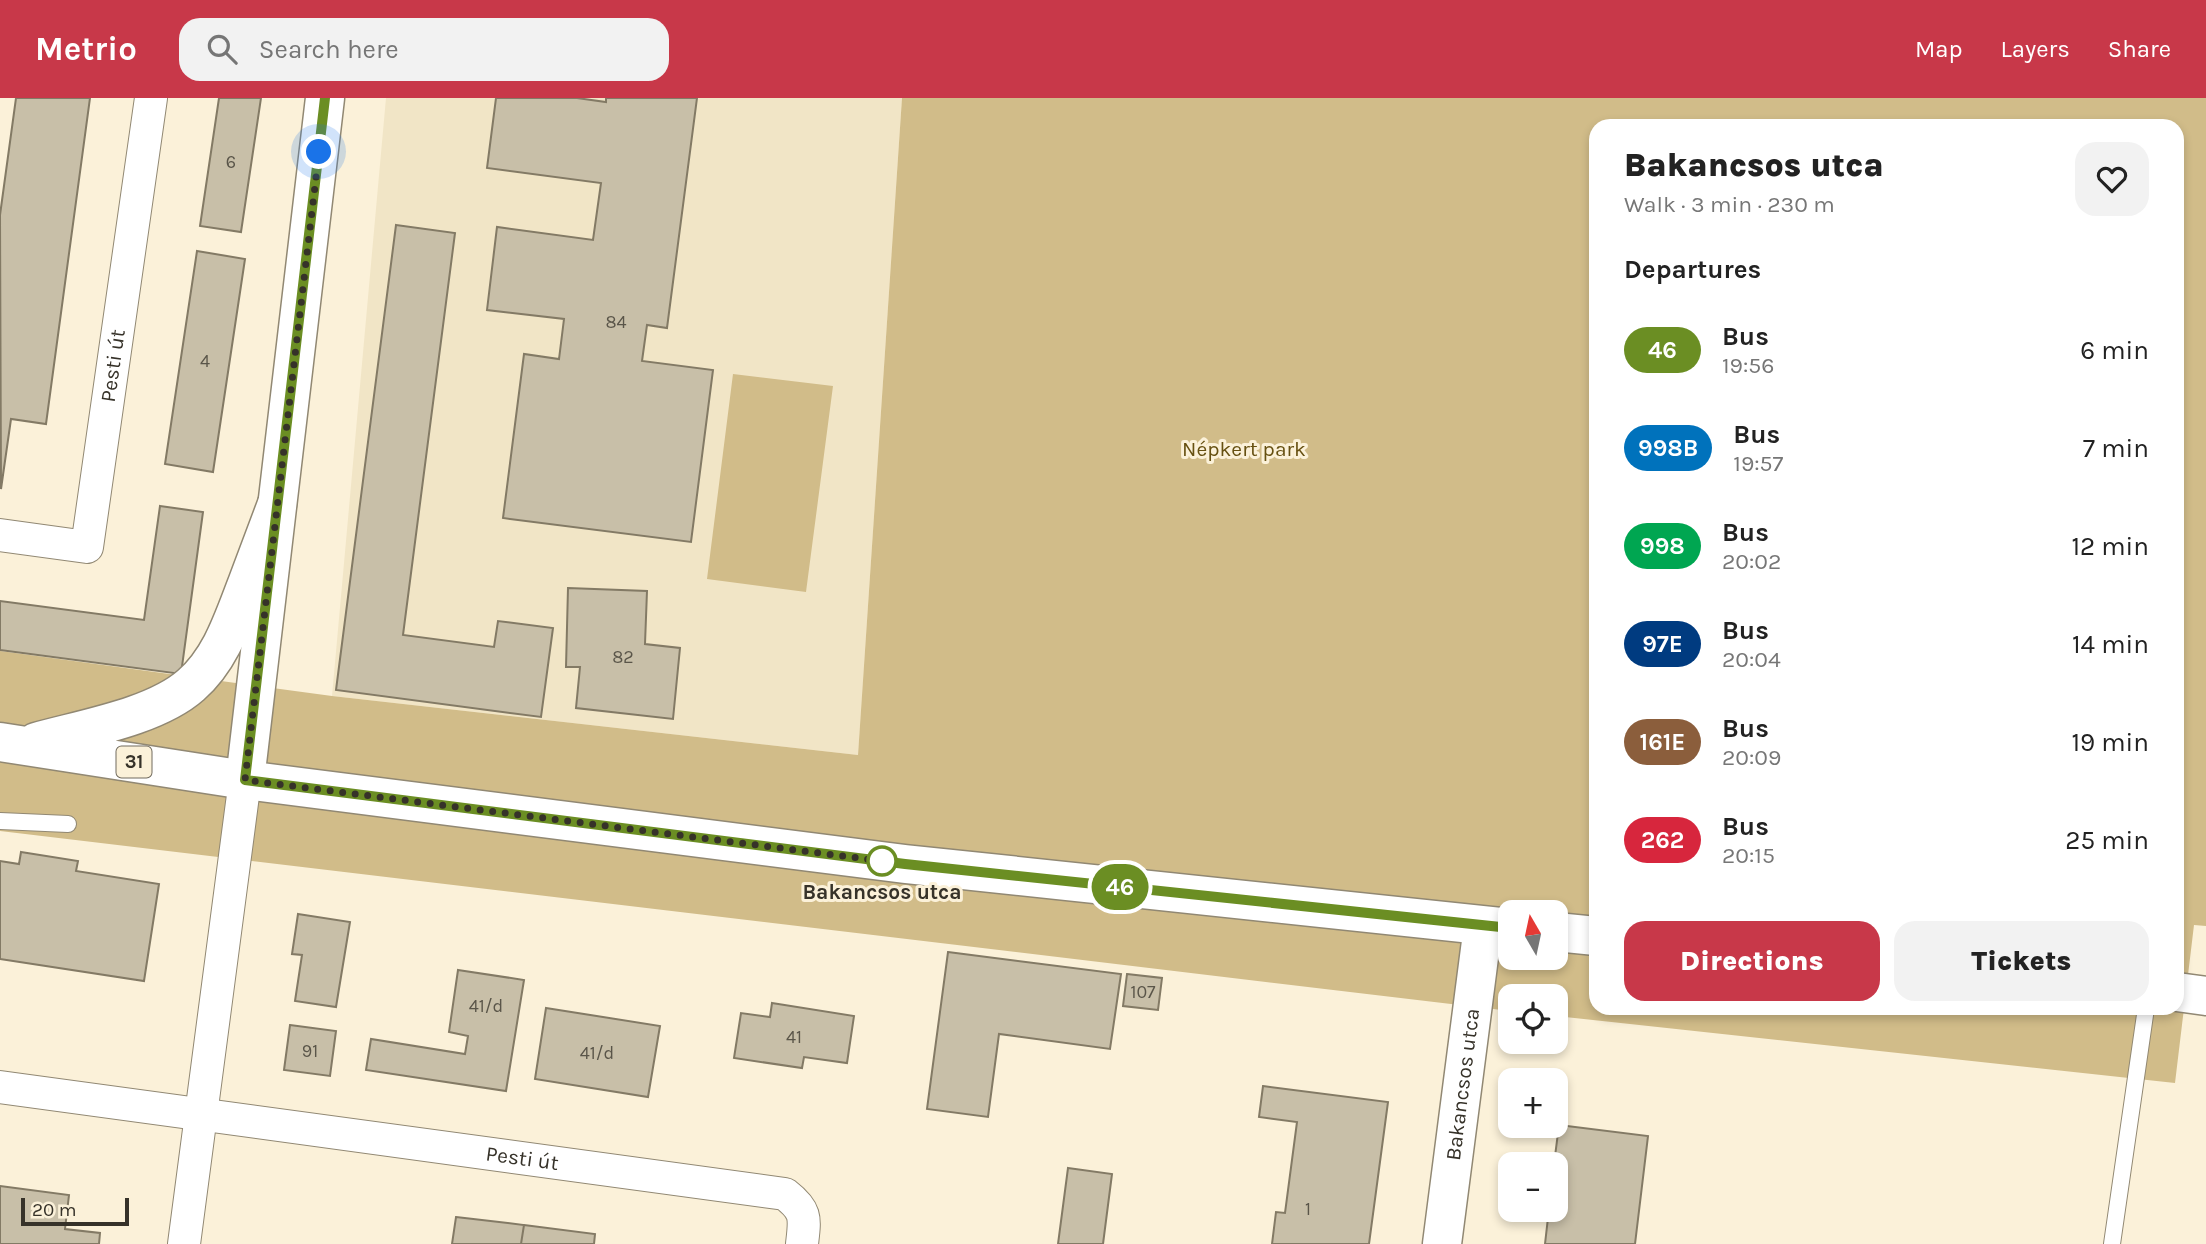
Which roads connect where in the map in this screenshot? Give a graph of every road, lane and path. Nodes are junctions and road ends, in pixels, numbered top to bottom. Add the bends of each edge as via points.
1 (151, 98) edge
2 (325, 98) edge
3 (277, 504) junction
4 (0, 535) edge
5 (11, 743) edge
6 (245, 780) junction
7 (0, 821) edge
8 (68, 824) dead end
9 (1497, 927) edge
10 (1568, 933) edge
11 (1589, 935) edge
12 (2184, 993) edge
13 (2206, 996) edge
14 (2145, 1015) edge
15 (0, 1087) edge
16 (201, 1114) junction
17 (184, 1244) edge
18 (802, 1244) edge
19 (1441, 1244) edge
20 (2112, 1244) edge

1 - 4 street, Pesti út via 87,547
2 - 3 main road
3 - 5 main road via 225,640 190,686 164,703 128,717
3 - 6 main road
5 - 6 main road, 31
6 - 9 main road, 31 via 930,867
6 - 16 street
7 - 8 lane
9 - 19 main road, Bakancsos utca
10 - 11 main road
12 - 13 main road
14 - 20 lane
15 - 16 street, Pesti út
16 - 17 street
16 - 18 street, Pesti út via 785,1194 799,1205 804,1224

